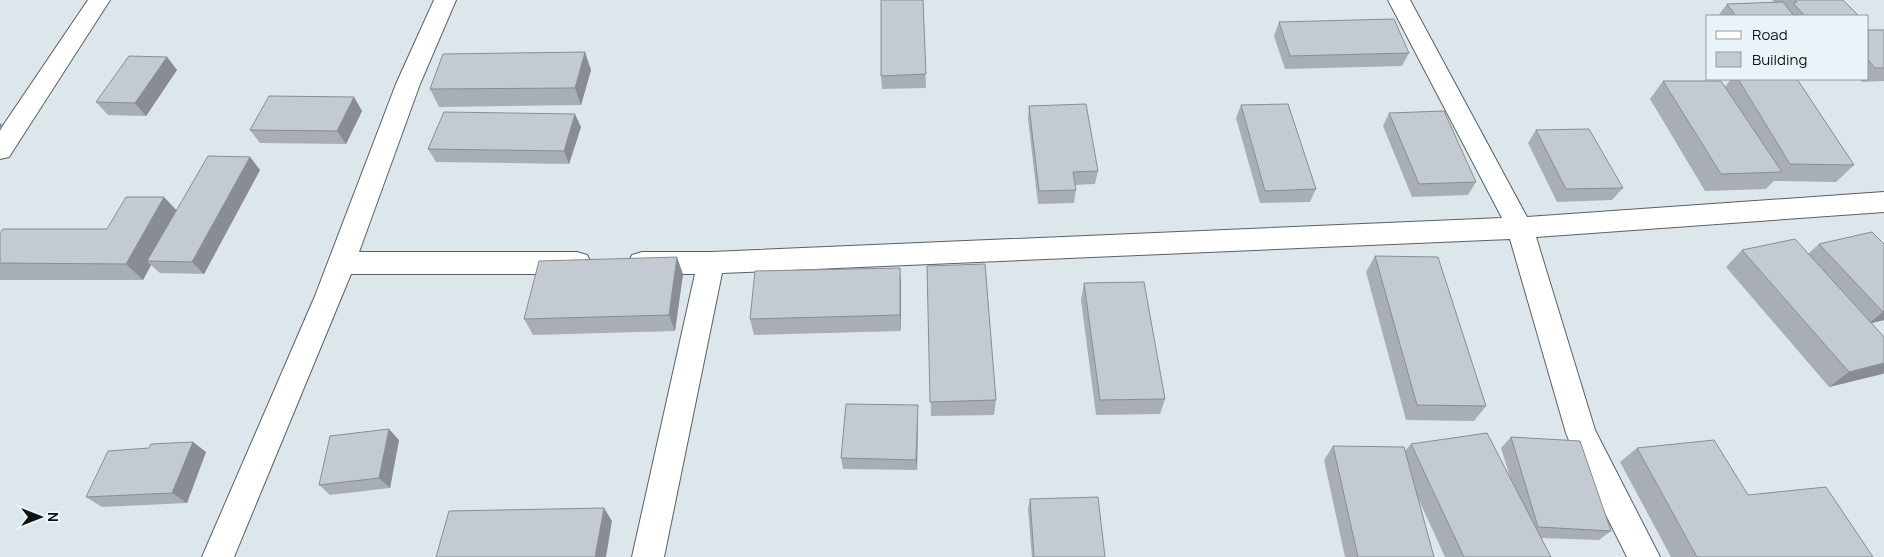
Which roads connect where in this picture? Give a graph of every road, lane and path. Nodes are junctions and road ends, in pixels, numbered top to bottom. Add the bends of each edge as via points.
1 (99, 0) edge
2 (453, 0) edge
3 (1399, 0) edge
4 (0, 150) edge
5 (1884, 202) edge
6 (1520, 228) junction
7 (341, 263) junction
8 (711, 263) junction
9 (218, 557) edge
10 (648, 557) edge
11 (1644, 557) edge

1 - 4 street
2 - 7 street via 408,84
3 - 6 street
5 - 6 street
6 - 8 street
6 - 11 street via 1581,433
7 - 8 street
7 - 9 street
8 - 10 street

